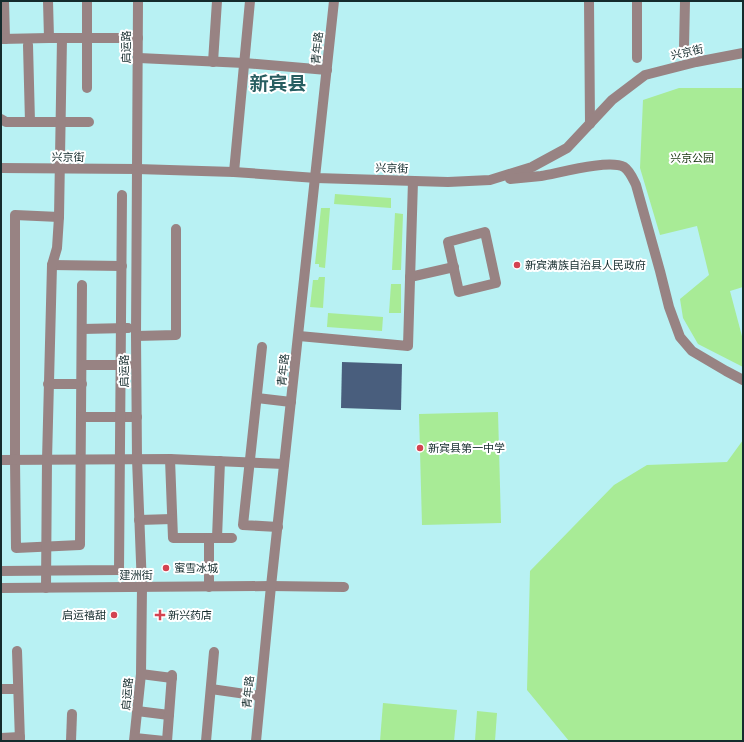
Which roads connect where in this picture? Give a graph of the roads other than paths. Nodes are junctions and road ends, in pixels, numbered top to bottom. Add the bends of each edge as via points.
1 (4, 1) edge
2 (48, 1) edge
3 (87, 1) edge
4 (138, 1) edge
5 (217, 1) edge
6 (250, 1) edge
7 (334, 1) edge
8 (589, 1) edge
9 (638, 1) edge
10 (685, 1) edge
11 (49, 38) junction
12 (62, 38) junction
13 (87, 38) junction
14 (138, 38) junction
15 (3, 39) edge
16 (28, 45) dead end
17 (684, 47) dead end
18 (743, 53) edge
19 (138, 58) junction
20 (637, 58) dead end
21 (213, 62) junction
22 (244, 63) junction
23 (327, 70) junction
24 (88, 88) dead end
25 (1, 119) edge
26 (30, 122) junction
27 (60, 122) junction
28 (89, 122) dead end
29 (590, 124) junction
30 (1, 168) edge
31 (60, 168) junction
32 (137, 169) junction
33 (234, 172) junction
34 (316, 178) junction
35 (490, 180) junction
36 (413, 181) junction
37 (122, 195) dead end
38 (59, 217) junction
39 (176, 229) dead end
40 (52, 265) junction
41 (122, 266) junction
42 (454, 268) junction
43 (410, 277) junction
44 (82, 285) dead end
45 (122, 328) junction
46 (82, 329) junction
47 (136, 332) junction
48 (299, 336) junction
49 (262, 347) dead end
50 (82, 365) junction
51 (121, 365) junction
52 (136, 365) junction
53 (743, 380) edge
54 (48, 384) junction
55 (82, 384) junction
56 (257, 398) junction
57 (291, 402) junction
58 (82, 417) junction
59 (121, 417) junction
60 (137, 417) junction
61 (81, 459) junction
62 (120, 459) junction
63 (137, 459) junction
64 (170, 459) junction
65 (1, 460) edge
66 (15, 460) junction
67 (47, 460) junction
68 (220, 461) junction
69 (250, 462) junction
70 (284, 464) junction
71 (172, 519) junction
72 (139, 520) junction
73 (278, 527) junction
74 (213, 538) junction
75 (232, 538) dead end
76 (47, 547) junction
77 (1, 571) edge
78 (46, 571) junction
79 (271, 586) junction
80 (344, 586) dead end
81 (142, 587) junction
82 (209, 587) junction
83 (1, 588) edge
84 (46, 588) junction
85 (17, 651) dead end
86 (214, 652) dead end
87 (141, 674) junction
88 (1, 689) edge
89 (18, 689) junction
90 (211, 689) junction
91 (260, 696) junction
92 (137, 711) junction
93 (72, 714) dead end
94 (169, 715) junction
95 (1, 738) edge
96 (20, 739) edge
97 (135, 740) edge
98 (71, 741) edge
99 (166, 741) edge
100 (206, 741) edge
101 (256, 741) edge

1 - 15 street
2 - 11 street
3 - 13 street
4 - 14 street, 启运路
5 - 21 street
6 - 22 street
7 - 23 street, 青年路
8 - 29 street
9 - 20 street
10 - 17 street
11 - 12 street
11 - 15 street
12 - 13 street
12 - 27 street
13 - 14 street
13 - 24 street
14 - 19 street, 启运路
16 - 26 street
18 - 29 street, 兴京街 via 645,75 612,100
19 - 21 street
19 - 32 street, 启运路
21 - 22 street
22 - 23 street
22 - 33 street
23 - 34 street, 青年路
25 - 26 street via 6,122
26 - 27 street
27 - 28 street
27 - 31 street
29 - 35 street, 兴京街 via 567,148 532,167
30 - 31 street, 兴京街
31 - 32 street, 兴京街
31 - 38 street
32 - 33 street, 兴京街
32 - 47 street, 启运路
33 - 34 street, 兴京街
34 - 36 street, 兴京街
34 - 48 street, 青年路
35 - 36 street, 兴京街
35 - 53 street via 541,176 597,165 624,167 636,185 669,307 680,337 692,351
36 - 43 street
37 - 41 street
38 - 40 street via 57,248
38 - 66 street via 15,215
39 - 47 street via 176,335
40 - 41 street
40 - 54 street
41 - 45 street
42 - 42 street via 448,242 485,232 496,283 459,292
42 - 43 street
43 - 48 street via 408,346
44 - 46 street
45 - 46 street
45 - 47 street
45 - 51 street
46 - 50 street
47 - 52 street, 启运路
48 - 57 street, 青年路
49 - 56 street
50 - 51 street
50 - 55 street
51 - 52 street
51 - 59 street
52 - 60 street, 启运路
54 - 55 street
54 - 67 street
55 - 58 street
56 - 57 street
56 - 69 street
57 - 70 street, 青年路
58 - 59 street
58 - 61 street
59 - 60 street
59 - 62 street
60 - 63 street, 启运路
61 - 62 street
61 - 67 street
61 - 76 street via 80,545
62 - 63 street
62 - 78 street via 119,570
63 - 64 street
63 - 72 street, 启运路
64 - 68 street
64 - 71 street
65 - 66 street
66 - 67 street
66 - 76 street via 16,548
67 - 76 street
68 - 69 street
68 - 74 street
69 - 70 street
69 - 73 street via 243,525
70 - 73 street, 青年路
71 - 72 street
71 - 74 street via 173,538
72 - 81 street, 启运路
73 - 79 street, 青年路
74 - 75 street
74 - 82 street
76 - 78 street
77 - 78 street
78 - 84 street
79 - 80 street, 建洲街
79 - 82 street, 建洲街
79 - 91 street, 青年路
81 - 82 street, 建洲街
81 - 84 street, 建洲街
81 - 87 street, 启运路
83 - 84 street, 建洲街
85 - 89 street
86 - 90 street
87 - 92 street, 启运路
87 - 94 street via 172,676
88 - 89 street
89 - 96 street
90 - 91 street
90 - 100 street
91 - 101 street, 青年路
92 - 94 street
92 - 97 street, 启运路
93 - 98 street
94 - 99 street
95 - 96 street
97 - 99 street

